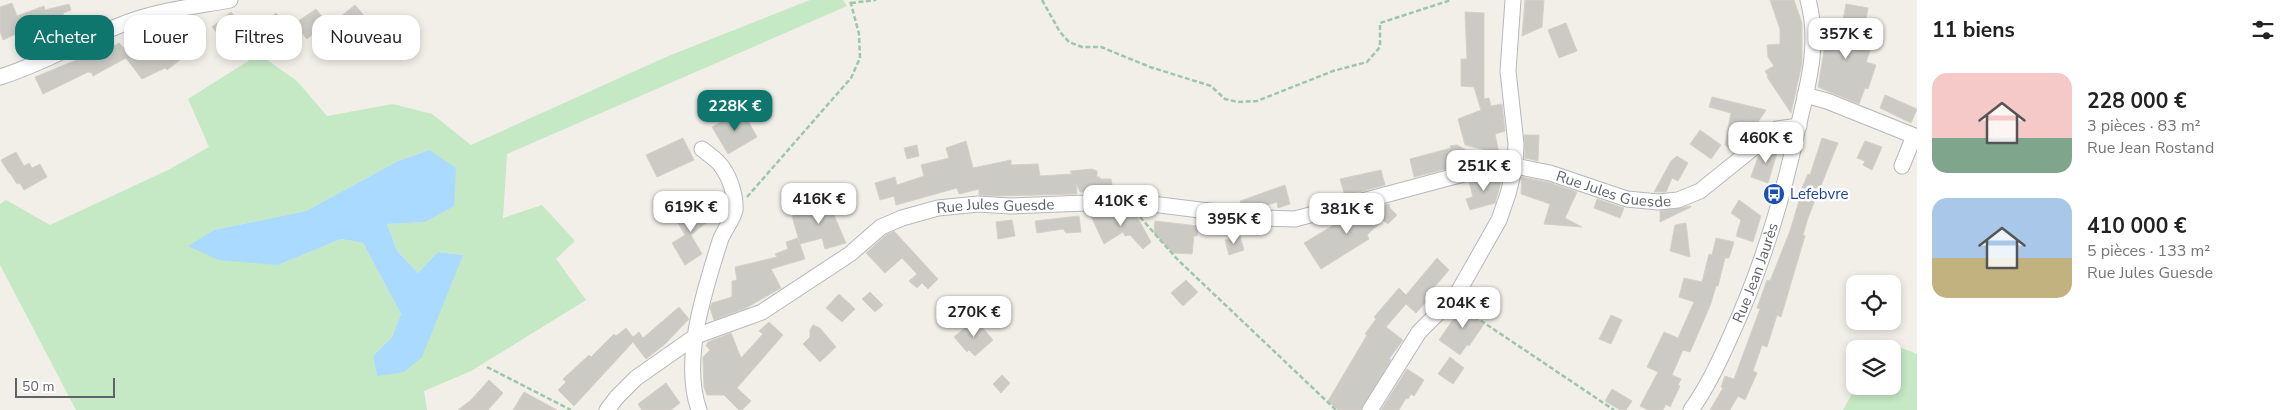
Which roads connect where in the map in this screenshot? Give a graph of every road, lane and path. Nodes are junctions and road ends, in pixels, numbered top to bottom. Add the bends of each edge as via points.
1 (230, 0) edge
2 (876, 0) edge
3 (1042, 0) edge
4 (1452, 0) edge
5 (1513, 0) edge
6 (1808, 0) edge
7 (851, 1) edge
8 (0, 77) edge
9 (1806, 95) junction
10 (1799, 126) junction
11 (1916, 137) edge
12 (702, 149) dead end
13 (1515, 166) junction
14 (1902, 166) dead end
15 (1133, 200) junction
16 (735, 211) junction
17 (1451, 300) junction
18 (696, 336) junction
19 (487, 367) dead end
20 (571, 410) edge
21 (607, 410) edge
22 (699, 410) edge
23 (1336, 410) edge
24 (1370, 410) edge
25 (1614, 410) edge
26 (1691, 410) edge

1 - 8 street via 132,20 32,67
2 - 7 path
3 - 4 path via 1069,42 1082,47 1101,47 1211,86 1225,99 1238,102 1257,101 1333,71 1367,62 1380,47 1380,23
5 - 13 street via 1508,72 1516,144
6 - 9 street, Rue Jean Jaurès via 1813,18 1813,57
7 - 16 path via 859,34 860,58 851,78
9 - 10 street, Rue Jean Jaurès
9 - 11 street
10 - 13 street, Rue Jules Guesde via 1777,129 1700,191 1678,200 1627,199 1550,172
10 - 26 street, Rue Jean Jaurès via 1774,224 1747,298 1706,390
11 - 14 street
12 - 16 street via 722,166 732,188
13 - 15 street, Rue Jules Guesde via 1488,168 1295,219 1202,211
13 - 17 street via 1498,220
15 - 18 street, Rue Jules Guesde via 1010,206 978,204 938,208 902,218 881,227 850,254 762,312
15 - 23 path via 1141,219 1178,260
16 - 18 street via 722,235
17 - 24 street via 1418,332
17 - 25 path
18 - 21 street, Rue Jules Guesde via 636,378
18 - 22 street via 693,373
19 - 20 path

